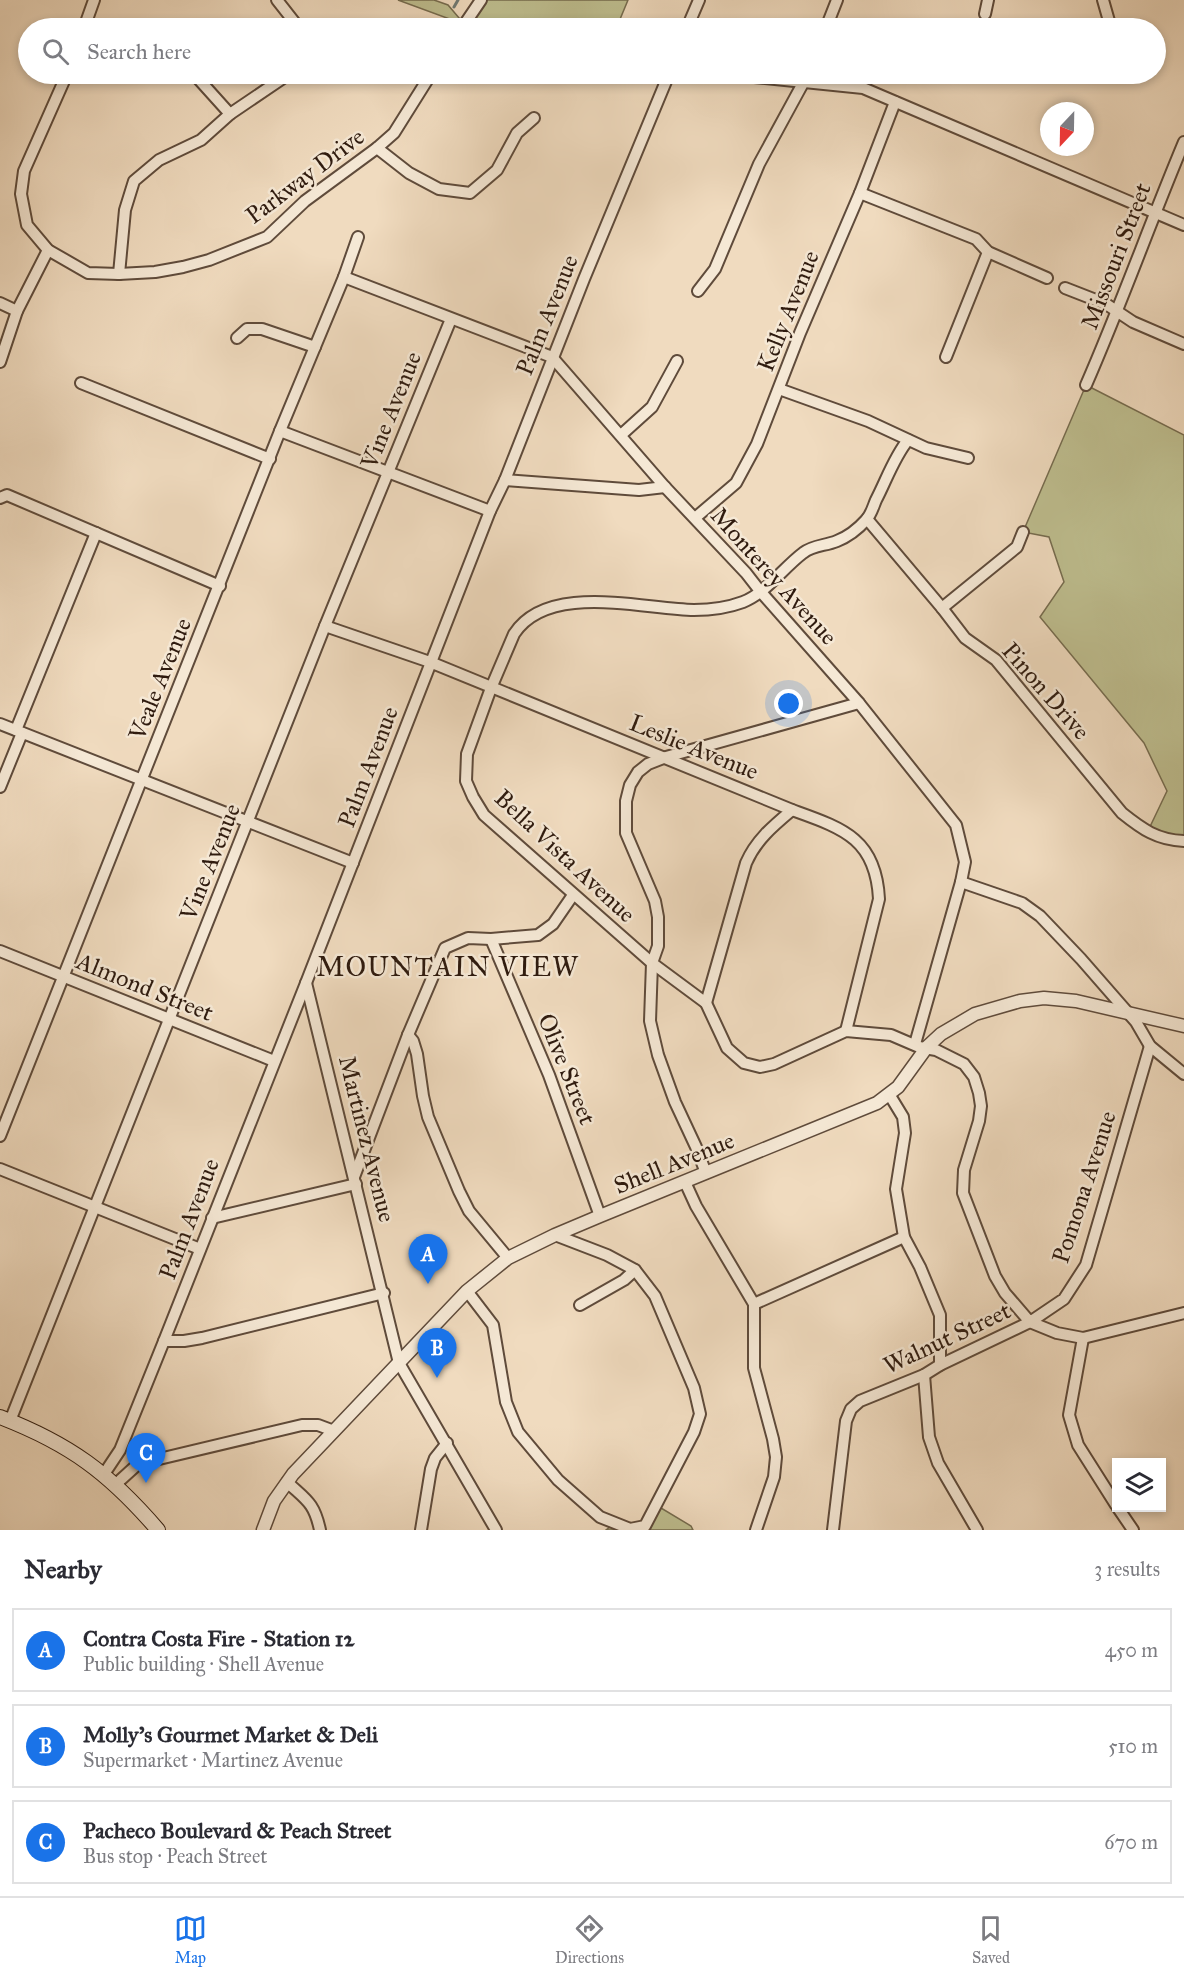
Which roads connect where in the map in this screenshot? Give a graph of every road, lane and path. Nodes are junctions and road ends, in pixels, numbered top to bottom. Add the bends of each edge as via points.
1 (94, 0) edge
2 (277, 0) edge
3 (481, 0) edge
4 (699, 0) edge
5 (837, 0) edge
6 (988, 0) edge
7 (1103, 0) edge
8 (985, 14) dead end
9 (88, 18) edge
10 (291, 18) edge
11 (469, 18) edge
12 (691, 18) edge
13 (830, 18) edge
14 (1108, 18) edge
15 (63, 84) edge
16 (203, 84) edge
17 (274, 84) edge
18 (422, 84) edge
19 (665, 84) edge
20 (803, 84) edge
21 (840, 84) edge
22 (895, 102) junction
23 (230, 114) junction
24 (534, 118) dead end
25 (1184, 142) edge
26 (377, 148) junction
27 (860, 193) junction
28 (1154, 213) junction
29 (1184, 225) edge
30 (358, 237) dead end
31 (48, 250) junction
32 (988, 252) junction
33 (119, 274) junction
34 (344, 277) junction
35 (1047, 278) dead end
36 (1065, 288) dead end
37 (698, 291) dead end
38 (0, 303) edge
39 (17, 311) junction
40 (1118, 311) junction
41 (451, 319) junction
42 (237, 338) dead end
43 (1184, 344) edge
44 (315, 347) junction
45 (552, 357) junction
46 (946, 357) dead end
47 (677, 361) dead end
48 (0, 362) edge
49 (81, 382) dead end
50 (1086, 385) dead end
51 (779, 389) junction
52 (280, 431) junction
53 (621, 435) junction
54 (908, 440) junction
55 (968, 458) dead end
56 (270, 459) junction
57 (388, 472) junction
58 (505, 480) junction
59 (665, 488) junction
60 (0, 498) edge
61 (490, 511) junction
62 (695, 518) junction
63 (867, 519) junction
64 (1023, 532) dead end
65 (96, 533) junction
66 (220, 586) junction
67 (760, 591) junction
68 (942, 608) junction
69 (325, 626) junction
70 (430, 662) junction
71 (491, 688) junction
72 (859, 703) junction
73 (0, 724) edge
74 (19, 732) junction
75 (666, 757) junction
76 (142, 779) junction
77 (0, 788) edge
78 (792, 810) junction
79 (249, 820) junction
80 (1184, 841) edge
81 (353, 863) junction
82 (961, 882) junction
83 (573, 895) junction
84 (491, 939) junction
85 (0, 951) edge
86 (652, 963) junction
87 (63, 977) junction
88 (306, 983) junction
89 (706, 1002) junction
90 (1128, 1014) junction
91 (170, 1020) junction
92 (1184, 1026) edge
93 (846, 1031) junction
94 (408, 1035) junction
95 (921, 1046) junction
96 (1150, 1046) junction
97 (274, 1061) junction
98 (1184, 1074) edge
99 (889, 1094) junction
100 (0, 1136) edge
101 (0, 1169) edge
102 (706, 1173) junction
103 (355, 1181) junction
104 (685, 1182) junction
105 (95, 1208) junction
106 (600, 1216) junction
107 (212, 1218) junction
108 (555, 1235) junction
109 (904, 1237) junction
110 (200, 1249) junction
111 (508, 1258) junction
112 (635, 1270) junction
113 (467, 1291) junction
114 (384, 1293) junction
115 (754, 1304) junction
116 (580, 1305) dead end
117 (1184, 1313) edge
118 (1030, 1323) junction
119 (1083, 1338) junction
120 (164, 1341) junction
121 (399, 1363) junction
122 (940, 1365) junction
123 (924, 1375) junction
124 (5, 1419) edge
125 (334, 1431) junction
126 (447, 1443) junction
127 (104, 1474) junction
128 (287, 1482) junction
129 (116, 1484) junction
130 (1112, 1498) edge
131 (1121, 1512) edge
132 (630, 1529) edge
133 (158, 1530) edge
134 (263, 1530) edge
135 (320, 1530) edge
136 (421, 1530) edge
137 (496, 1530) edge
138 (756, 1530) edge
139 (833, 1530) edge
140 (977, 1530) edge
141 (1132, 1530) edge

1 - 9 street
2 - 10 street
3 - 11 street
4 - 12 street
5 - 13 street
6 - 8 street
7 - 14 street
15 - 31 street, Parkway Drive via 24,171 21,194 27,225
16 - 23 street
17 - 23 street
18 - 26 street, Parkway Drive via 394,133
19 - 45 street, Palm Avenue
20 - 37 street via 759,164 715,269
21 - 22 street via 863,88
22 - 27 street, Kelly Avenue
22 - 28 street
23 - 33 street via 201,140 159,160 134,181 125,210
24 - 26 street via 517,133 497,170 470,193 439,189
25 - 28 street, Missouri Street
26 - 33 street, Parkway Drive via 305,201 267,237 183,267
27 - 32 street via 976,239
27 - 51 street, Kelly Avenue
28 - 29 street
28 - 40 street, Missouri Street
30 - 34 street, Veale Avenue
31 - 33 street, Parkway Drive via 88,273
31 - 39 street
32 - 35 street
32 - 46 street
34 - 41 street, Monterey Avenue
34 - 44 street, Veale Avenue
36 - 40 street
38 - 39 street
39 - 48 street
40 - 43 street via 1133,322
40 - 50 street, Missouri Street
41 - 45 street, Monterey Avenue
41 - 57 street, Vine Avenue
42 - 44 street via 247,329 262,328
44 - 52 street, Veale Avenue
45 - 53 street, Monterey Avenue
45 - 58 street, Palm Avenue
47 - 53 street via 652,407
49 - 56 street
51 - 54 street
51 - 62 street, Kelly Avenue via 736,483
52 - 56 street, Veale Avenue
52 - 57 street
53 - 59 street, Monterey Avenue
54 - 55 street
54 - 63 street
56 - 66 street, Veale Avenue
57 - 61 street
57 - 69 street, Vine Avenue
58 - 59 street via 639,490
58 - 61 street, Palm Avenue
59 - 62 street, Monterey Avenue
60 - 65 street via 7,495
61 - 70 street, Palm Avenue
62 - 67 street, Monterey Avenue
63 - 67 street, Bella Vista Avenue via 836,542 804,552
63 - 68 street, Pinon Drive
64 - 68 street via 1017,547
65 - 66 street
65 - 74 street
66 - 76 street, Veale Avenue
67 - 71 street, Bella Vista Avenue via 720,609 605,602 551,606 513,634
67 - 72 street, Monterey Avenue
68 - 80 street, Pinon Drive via 965,638 996,660 1122,813 1147,833
69 - 70 street, Leslie Avenue
69 - 79 street, Vine Avenue
70 - 71 street, Leslie Avenue
70 - 81 street, Palm Avenue
71 - 75 street, Leslie Avenue
71 - 83 street, Bella Vista Avenue via 466,754 466,781 472,797 484,815
72 - 75 street
72 - 82 street, Monterey Avenue via 956,825 965,862
73 - 74 street
74 - 76 street
74 - 77 street
75 - 78 street, Leslie Avenue
75 - 86 street via 638,772 626,801 626,833 655,901 658,946
76 - 79 street
76 - 87 street, Veale Avenue
78 - 89 street via 762,836 746,863
78 - 93 street, Leslie Avenue via 849,834 865,851 878,881 879,899
79 - 81 street
79 - 91 street, Vine Avenue
81 - 88 street, Palm Avenue
82 - 90 street via 1022,903 1040,916
82 - 95 street, Monterey Avenue
83 - 84 street via 554,924 538,935
83 - 86 street, Bella Vista Avenue
84 - 94 street via 468,938 445,948
84 - 106 street, Olive Street via 549,1075
85 - 87 street, Almond Street
86 - 89 street, Bella Vista Avenue
86 - 102 street via 650,1021 658,1055
87 - 91 street, Almond Street
87 - 100 street, Veale Avenue
88 - 97 street, Palm Avenue
88 - 103 street, Martinez Avenue
89 - 93 street, Bella Vista Avenue via 727,1048 753,1066 774,1064
90 - 92 street, Shell Avenue
90 - 95 street, Shell Avenue via 1077,1001 1020,1001 975,1014
90 - 96 street
91 - 97 street, Almond Street
91 - 105 street, Vine Avenue
93 - 95 street, Bella Vista Avenue via 882,1033
94 - 103 street
94 - 111 street via 416,1047 423,1096 446,1164 469,1211
95 - 99 street, Shell Avenue via 898,1087
95 - 118 street, Bella Vista Avenue via 964,1064 974,1077 981,1106 964,1170 963,1193 995,1276
96 - 98 street
96 - 118 street, Pomona Avenue via 1086,1265 1064,1299
97 - 107 street, Palm Avenue
99 - 102 street, Shell Avenue
99 - 109 street via 903,1117 905,1133 896,1189
101 - 105 street
102 - 104 street, Shell Avenue
103 - 107 street
103 - 114 street, Martinez Avenue
104 - 106 street, Shell Avenue
104 - 115 street
105 - 110 street
105 - 124 street, Vine Avenue
106 - 108 street, Shell Avenue
107 - 110 street, Palm Avenue
108 - 111 street, Shell Avenue
108 - 112 street
109 - 115 street
109 - 122 street via 940,1315
110 - 120 street, Palm Avenue
111 - 113 street, Shell Avenue
112 - 116 street
112 - 132 street via 655,1296 694,1388 700,1414 645,1526
113 - 121 street, Shell Avenue
113 - 132 street via 493,1325 506,1402 518,1432 558,1480 600,1517
114 - 120 street via 202,1338
114 - 121 street, Martinez Avenue
115 - 138 street via 754,1368 776,1457 774,1477
117 - 119 street, Walnut Street
118 - 119 street, Walnut Street via 1057,1334
118 - 122 street, Walnut Street
119 - 130 street via 1069,1415 1078,1444
120 - 127 street, Palm Avenue via 120,1449
121 - 125 street, Shell Avenue
121 - 126 street, Martinez Avenue
122 - 123 street, Walnut Street
123 - 139 street, Walnut Street via 860,1401 851,1409 846,1421
123 - 140 street via 928,1437 938,1463
124 - 127 main road via 61,1445
125 - 128 street, Shell Avenue
125 - 129 street via 302,1425 138,1464
126 - 136 street via 432,1464
126 - 137 street, Martinez Avenue
127 - 129 main road
128 - 134 street, Shell Avenue via 274,1501
128 - 135 street via 309,1502
129 - 133 main road
131 - 141 street

